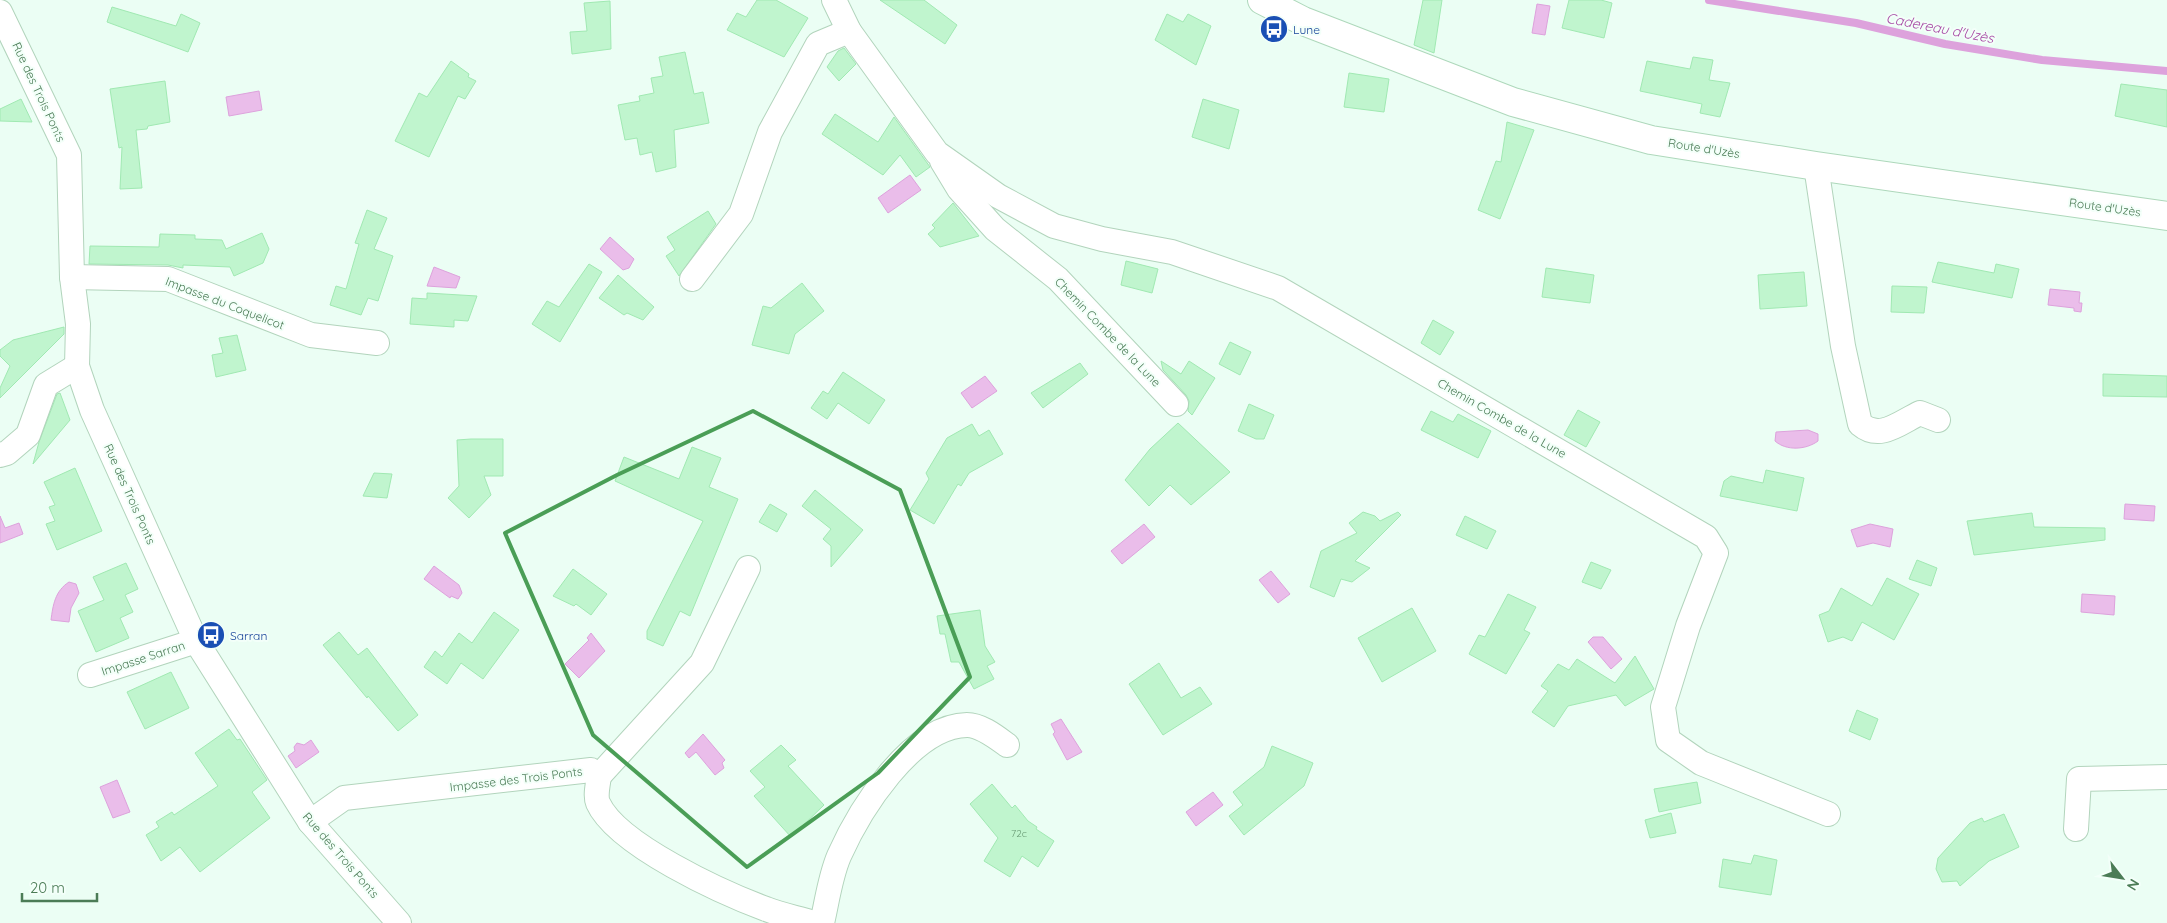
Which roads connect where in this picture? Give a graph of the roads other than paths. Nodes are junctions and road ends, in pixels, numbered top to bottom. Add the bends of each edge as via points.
1 (834, 0) edge
2 (1262, 0) edge
3 (0, 12) edge
4 (849, 31) junction
5 (937, 154) junction
6 (1816, 166) junction
7 (2167, 216) edge
8 (72, 278) junction
9 (692, 279) dead end
10 (377, 343) dead end
11 (77, 366) junction
12 (1176, 404) dead end
13 (1938, 420) dead end
14 (0, 454) edge
15 (748, 568) dead end
16 (196, 641) junction
17 (90, 676) dead end
18 (1007, 745) dead end
19 (599, 776) junction
20 (2167, 777) edge
21 (1828, 814) dead end
22 (310, 822) junction
23 (2076, 829) dead end
24 (399, 923) edge
25 (814, 923) edge
26 (822, 923) edge

1 - 4 street, Chemin Combe de la Lune
2 - 6 main road, Route d'Uzès via 1304,21 1513,102 1651,140
3 - 8 street, Rue des Trois Ponts via 69,155
4 - 5 street, Chemin Combe de la Lune
4 - 9 street via 818,44 770,132 741,214
5 - 12 street, Chemin Combe de la Lune via 959,189 995,229 1058,278
5 - 21 street, Chemin Combe de la Lune via 998,196 1054,226 1172,252 1278,288 1706,537 1716,553 1688,626 1663,707 1668,740 1701,763
6 - 7 main road, Route d'Uzès
6 - 13 street via 1844,346 1860,424 1869,431 1881,432 1920,413
8 - 10 street, Impasse du Coquelicot via 168,278 311,335
8 - 11 street, Rue des Trois Ponts via 78,324
11 - 14 street via 46,385 28,435
11 - 16 street, Rue des Trois Ponts via 92,410
15 - 19 street via 702,663
16 - 17 street, Impasse Sarran
16 - 22 street, Rue des Trois Ponts
18 - 26 street via 991,733 968,725 936,732 905,758 870,800 839,858
19 - 22 street, Impasse des Trois Ponts via 590,770 344,798
19 - 25 street, Impasse des Trois Ponts via 597,801 612,823 669,864 766,909
20 - 23 street via 2079,779
22 - 24 street, Rue des Trois Ponts

